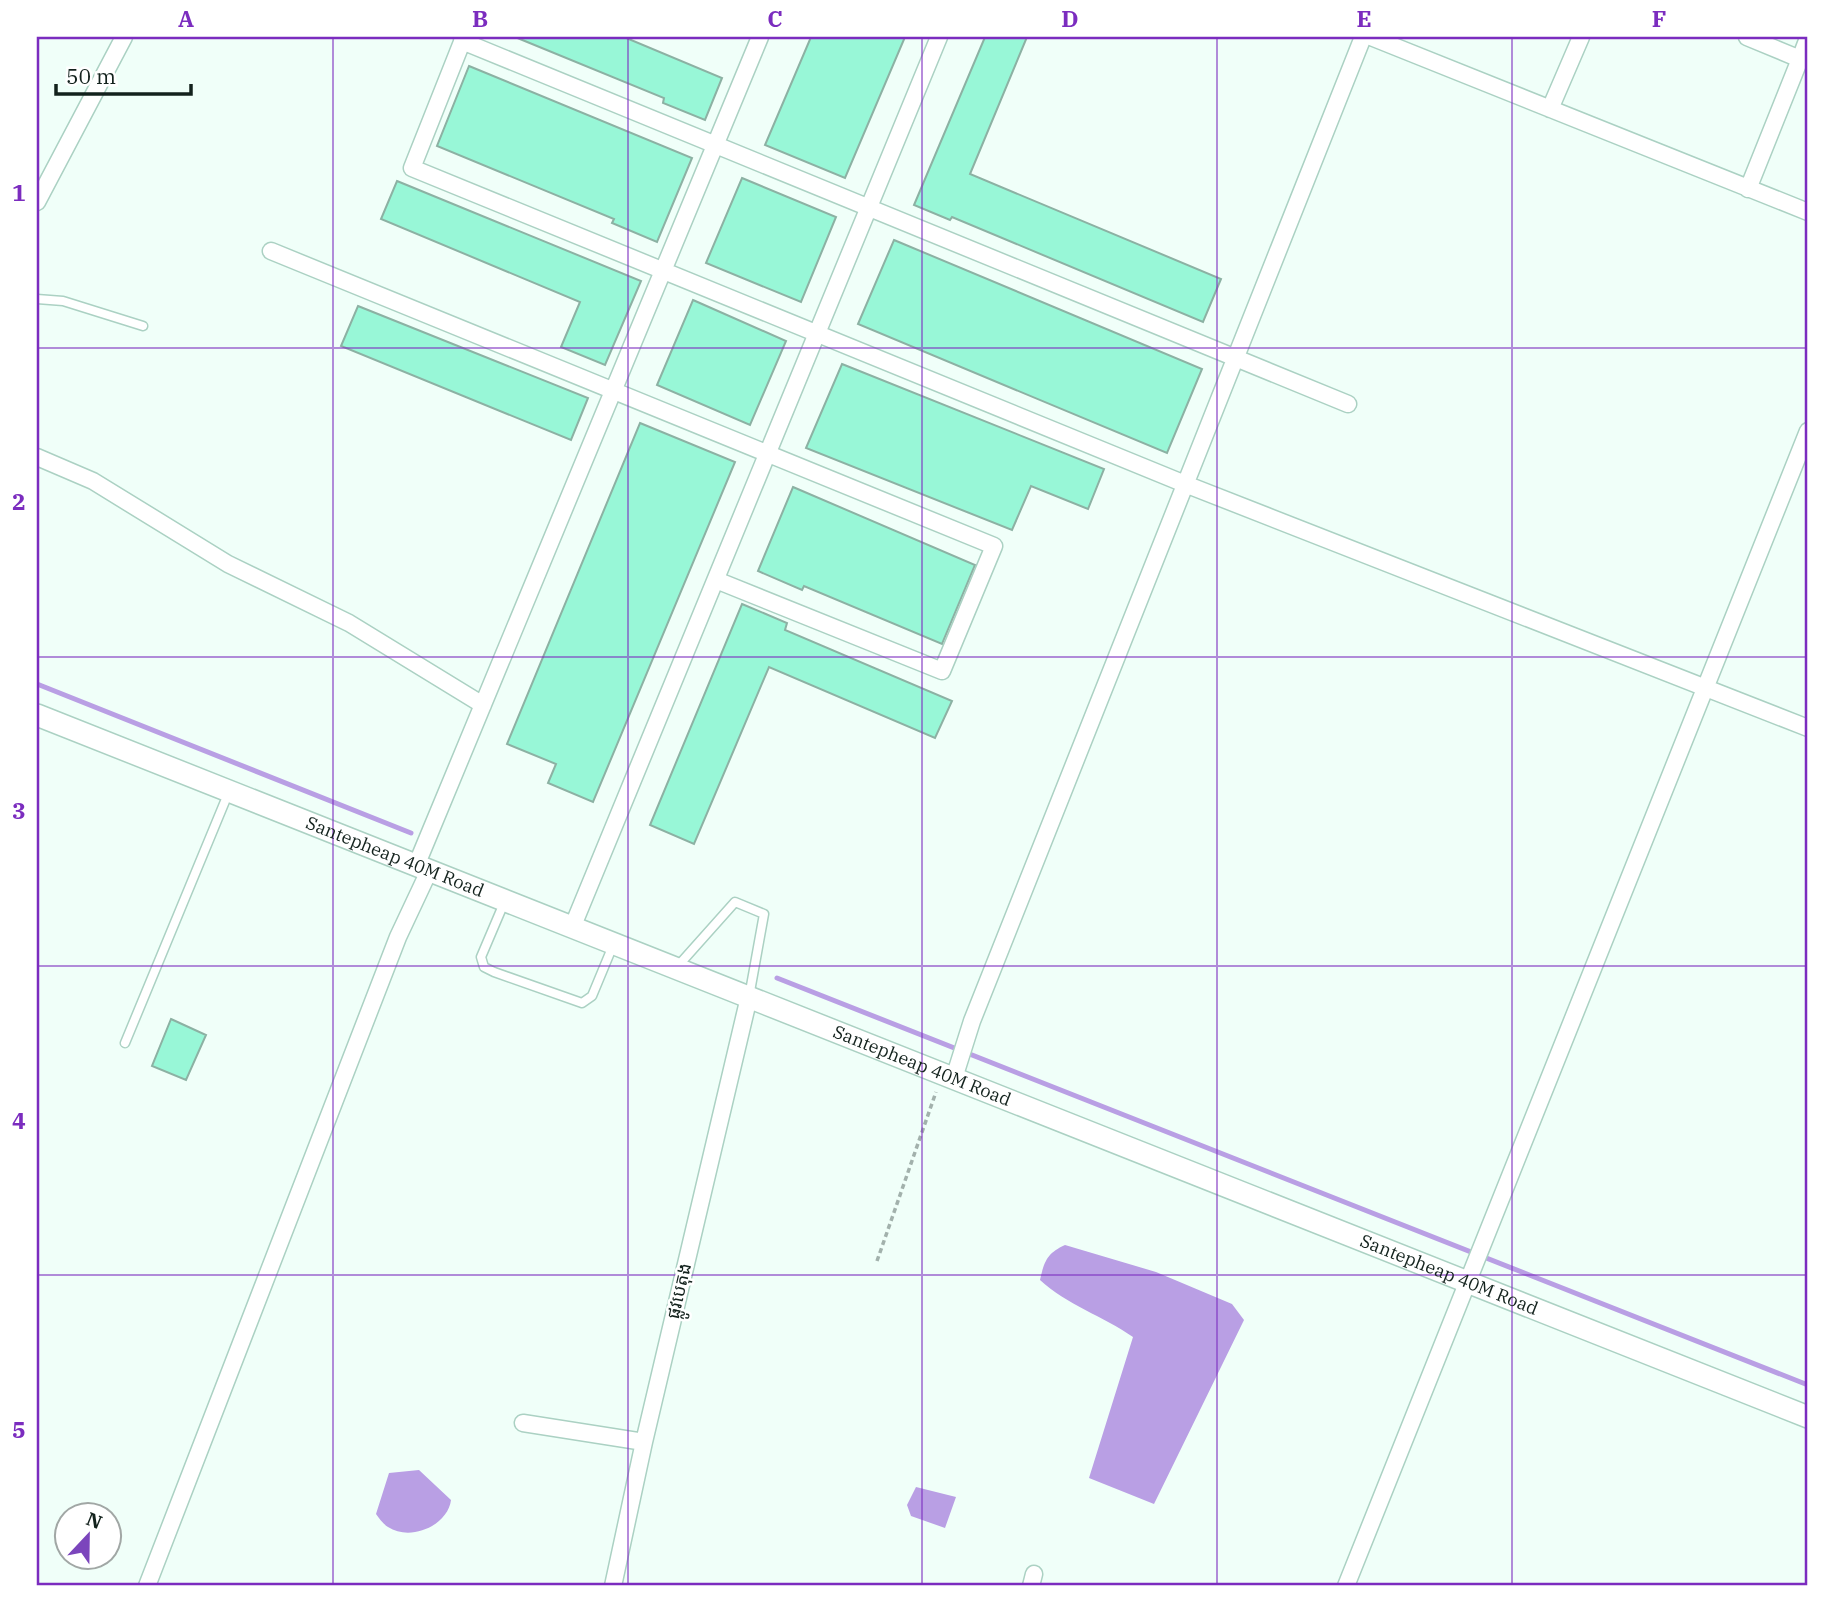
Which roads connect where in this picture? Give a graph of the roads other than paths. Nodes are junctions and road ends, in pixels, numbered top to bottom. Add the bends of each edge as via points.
1 (124, 37) edge
2 (760, 37) edge
3 (939, 37) edge
4 (1363, 37) edge
5 (1371, 37) edge
6 (1581, 37) edge
7 (1747, 37) edge
8 (1808, 38) edge
9 (463, 39) edge
10 (1800, 59) junction
11 (1550, 110) junction
12 (715, 146) junction
13 (1748, 189) junction
14 (37, 202) edge
15 (868, 208) junction
16 (1808, 212) edge
17 (271, 251) dead end
18 (662, 271) junction
19 (37, 299) edge
20 (143, 326) dead end
21 (816, 334) junction
22 (1236, 357) junction
23 (614, 390) junction
24 (1348, 404) dead end
25 (1808, 431) edge
26 (767, 453) junction
27 (37, 457) edge
28 (1185, 484) junction
29 (716, 580) junction
30 (1704, 687) junction
31 (483, 705) junction
32 (37, 715) edge
33 (1808, 728) edge
34 (229, 791) junction
35 (423, 868) junction
36 (505, 900) junction
37 (572, 928) junction
38 (614, 943) junction
39 (676, 968) junction
40 (749, 997) junction
41 (125, 1043) dead end
42 (951, 1071) junction
43 (1472, 1274) junction
44 (1808, 1417) edge
45 (523, 1423) dead end
46 (644, 1442) junction
47 (147, 1586) edge
48 (613, 1586) edge
49 (1346, 1586) edge

1 - 14 street
2 - 12 street
3 - 15 street
4 - 22 street
5 - 11 street
6 - 11 street
7 - 10 street
8 - 10 street
9 - 12 street
9 - 18 street via 412,168
10 - 13 street
11 - 13 street
12 - 15 street
12 - 18 street
13 - 16 street
15 - 21 street
15 - 22 street
17 - 23 street
18 - 21 street
18 - 23 street
19 - 20 lane via 63,301
21 - 26 street
21 - 28 street
22 - 24 street
22 - 28 street
23 - 26 street
23 - 31 street
25 - 30 street
26 - 29 street
26 - 29 street via 994,546 943,671
27 - 31 street via 93,481 228,564 349,624
28 - 30 street
28 - 42 street
29 - 37 street
30 - 33 street
30 - 43 street
31 - 35 street
32 - 34 main road, Santepheap 40M Road
34 - 35 main road, Santepheap 40M Road
34 - 41 lane
35 - 36 main road, Santepheap 40M Road
35 - 47 street
36 - 37 main road, Santepheap 40M Road
36 - 38 lane via 481,957 484,967 494,972 582,1003 592,996
37 - 38 main road, Santepheap 40M Road
38 - 39 main road, Santepheap 40M Road
39 - 40 main road, Santepheap 40M Road
39 - 40 lane via 734,902 764,914
40 - 42 main road, Santepheap 40M Road
40 - 46 street, ផ្លូវបេតុង
42 - 43 main road, Santepheap 40M Road
43 - 44 main road, Santepheap 40M Road
43 - 49 street
45 - 46 street
46 - 48 street, ផ្លូវបេតុង

